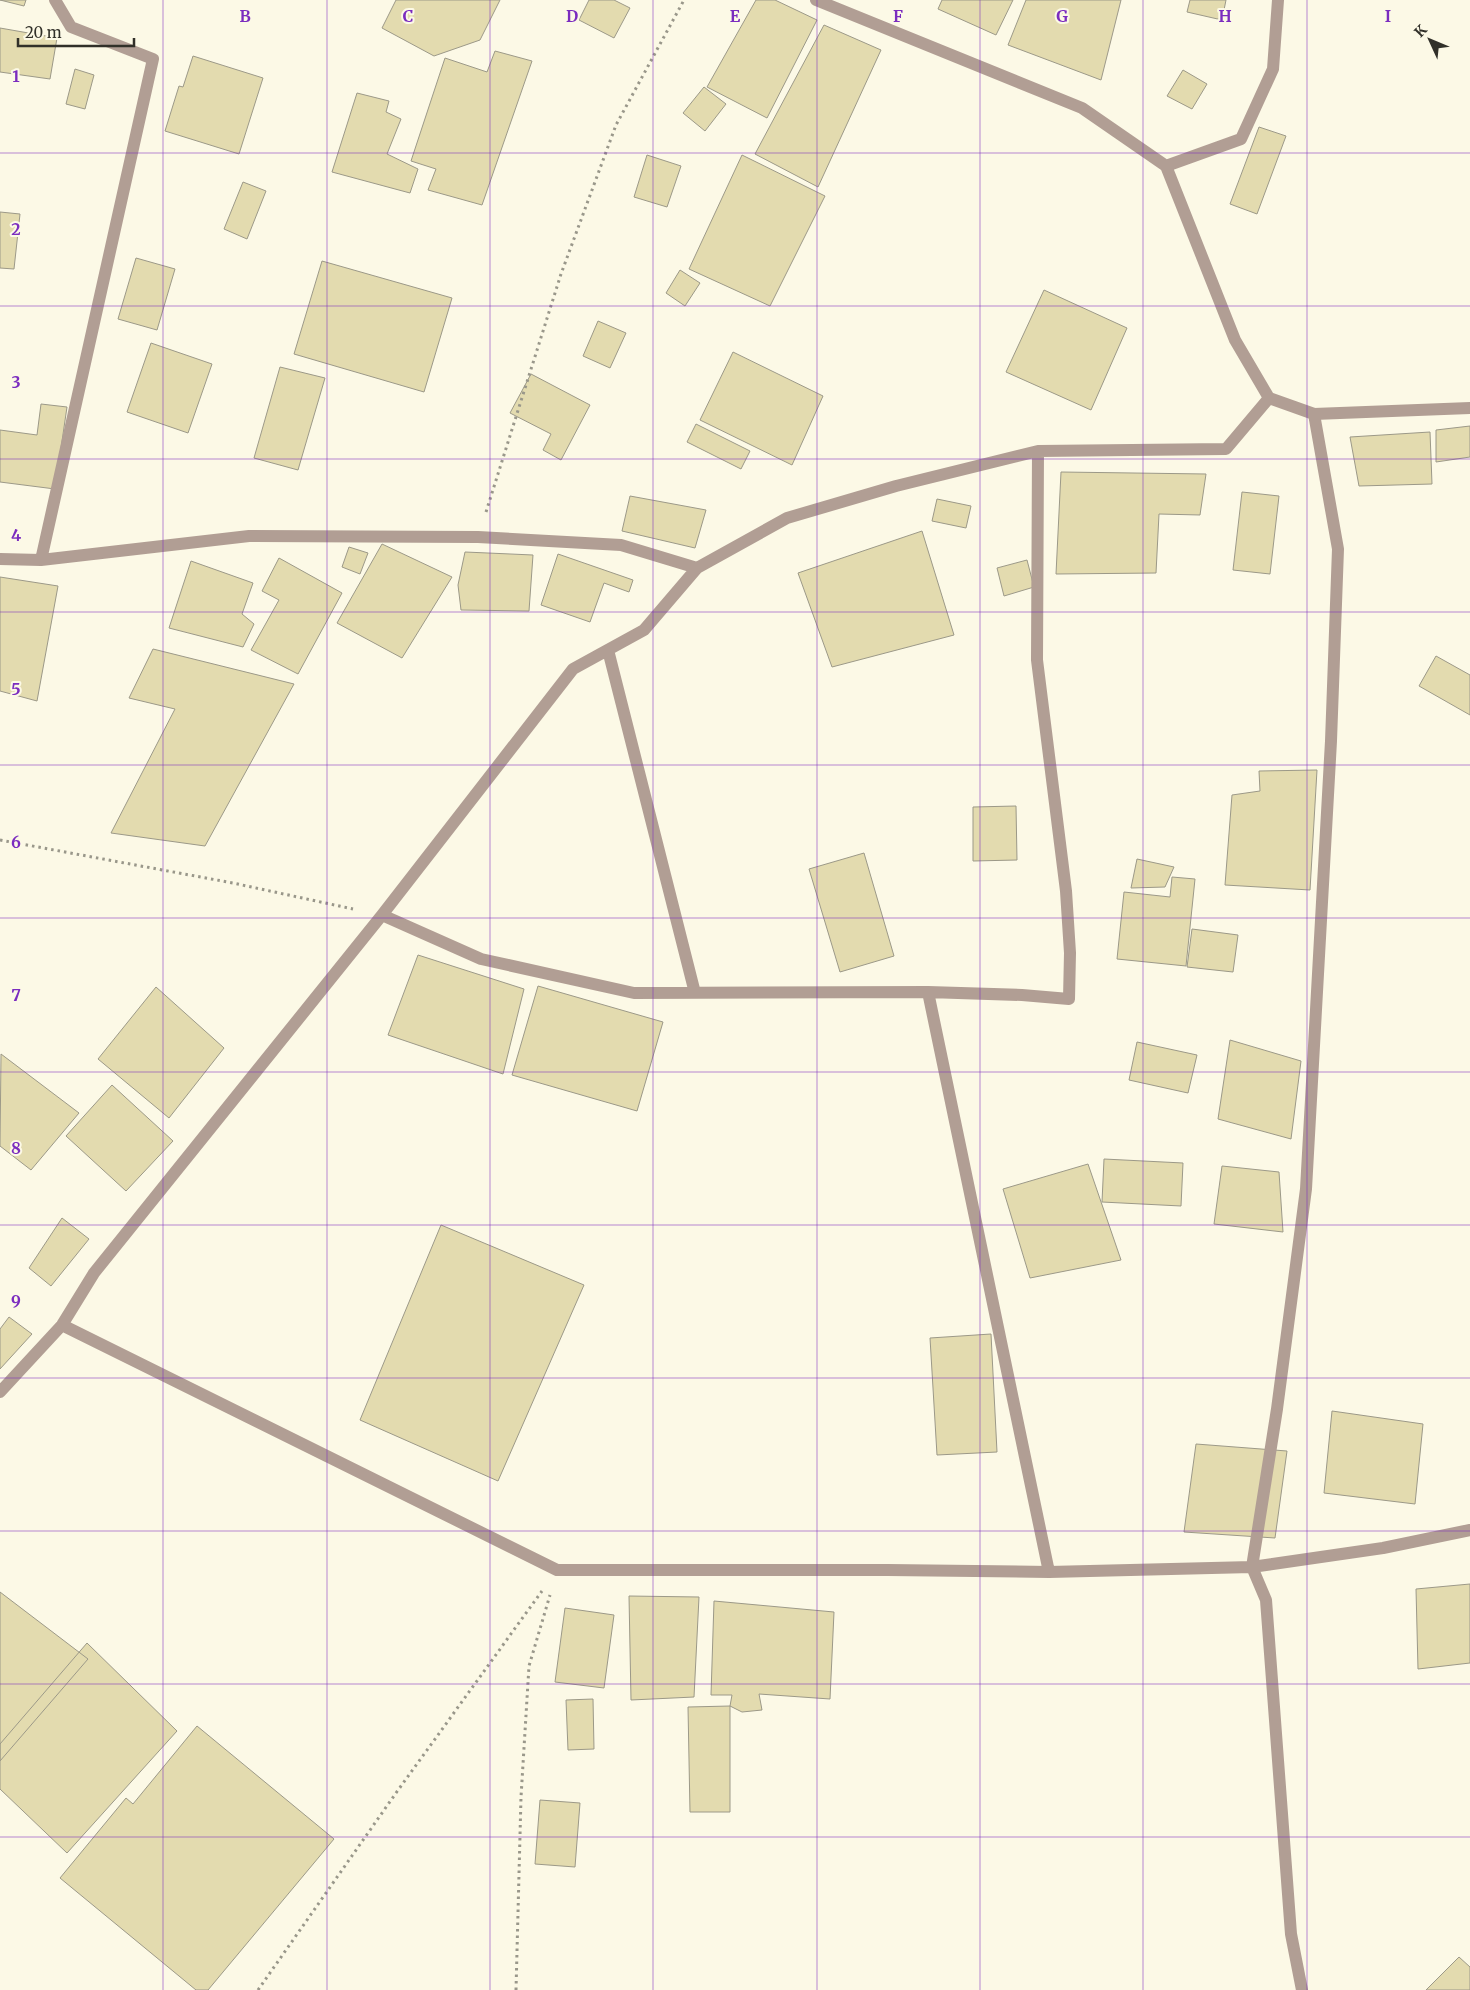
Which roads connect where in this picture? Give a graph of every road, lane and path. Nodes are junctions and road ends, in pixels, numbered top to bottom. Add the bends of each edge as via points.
1 (55, 0) edge
2 (684, 0) edge
3 (816, 0) edge
4 (1278, 0) edge
5 (1166, 166) junction
6 (1269, 398) junction
7 (1470, 408) edge
8 (1314, 414) junction
9 (1038, 450) junction
10 (478, 536) junction
11 (0, 559) edge
12 (41, 560) junction
13 (697, 568) junction
14 (608, 650) junction
15 (0, 840) edge
16 (382, 915) junction
17 (928, 992) junction
18 (696, 993) junction
19 (62, 1325) junction
20 (0, 1392) edge
21 (1470, 1530) edge
22 (1252, 1568) junction
23 (557, 1570) junction
24 (1049, 1572) junction
25 (258, 1990) edge
26 (516, 1990) edge
27 (1302, 1990) edge

1 - 12 street via 71,27 153,59
2 - 10 path via 616,125 562,274
3 - 5 street via 1082,108
4 - 5 street via 1273,69 1241,139
5 - 6 street via 1235,340
6 - 8 street
6 - 9 street via 1226,449
7 - 8 street
8 - 22 street via 1338,549 1321,950 1306,1189
9 - 13 street via 787,518
9 - 17 street via 1037,660 1066,891 1069,999
10 - 12 street via 249,536
10 - 13 street via 621,545
11 - 12 street
13 - 14 street via 644,630
14 - 16 street via 573,669
14 - 18 street
15 - 16 path via 233,882
16 - 18 street via 481,958 634,993
16 - 19 street via 94,1273
17 - 18 street
17 - 24 street
19 - 20 street
19 - 23 street
21 - 22 street via 1383,1548
22 - 24 street
22 - 27 street via 1266,1600 1291,1934
23 - 24 street
23 - 25 path
23 - 26 path via 530,1666 521,1797

